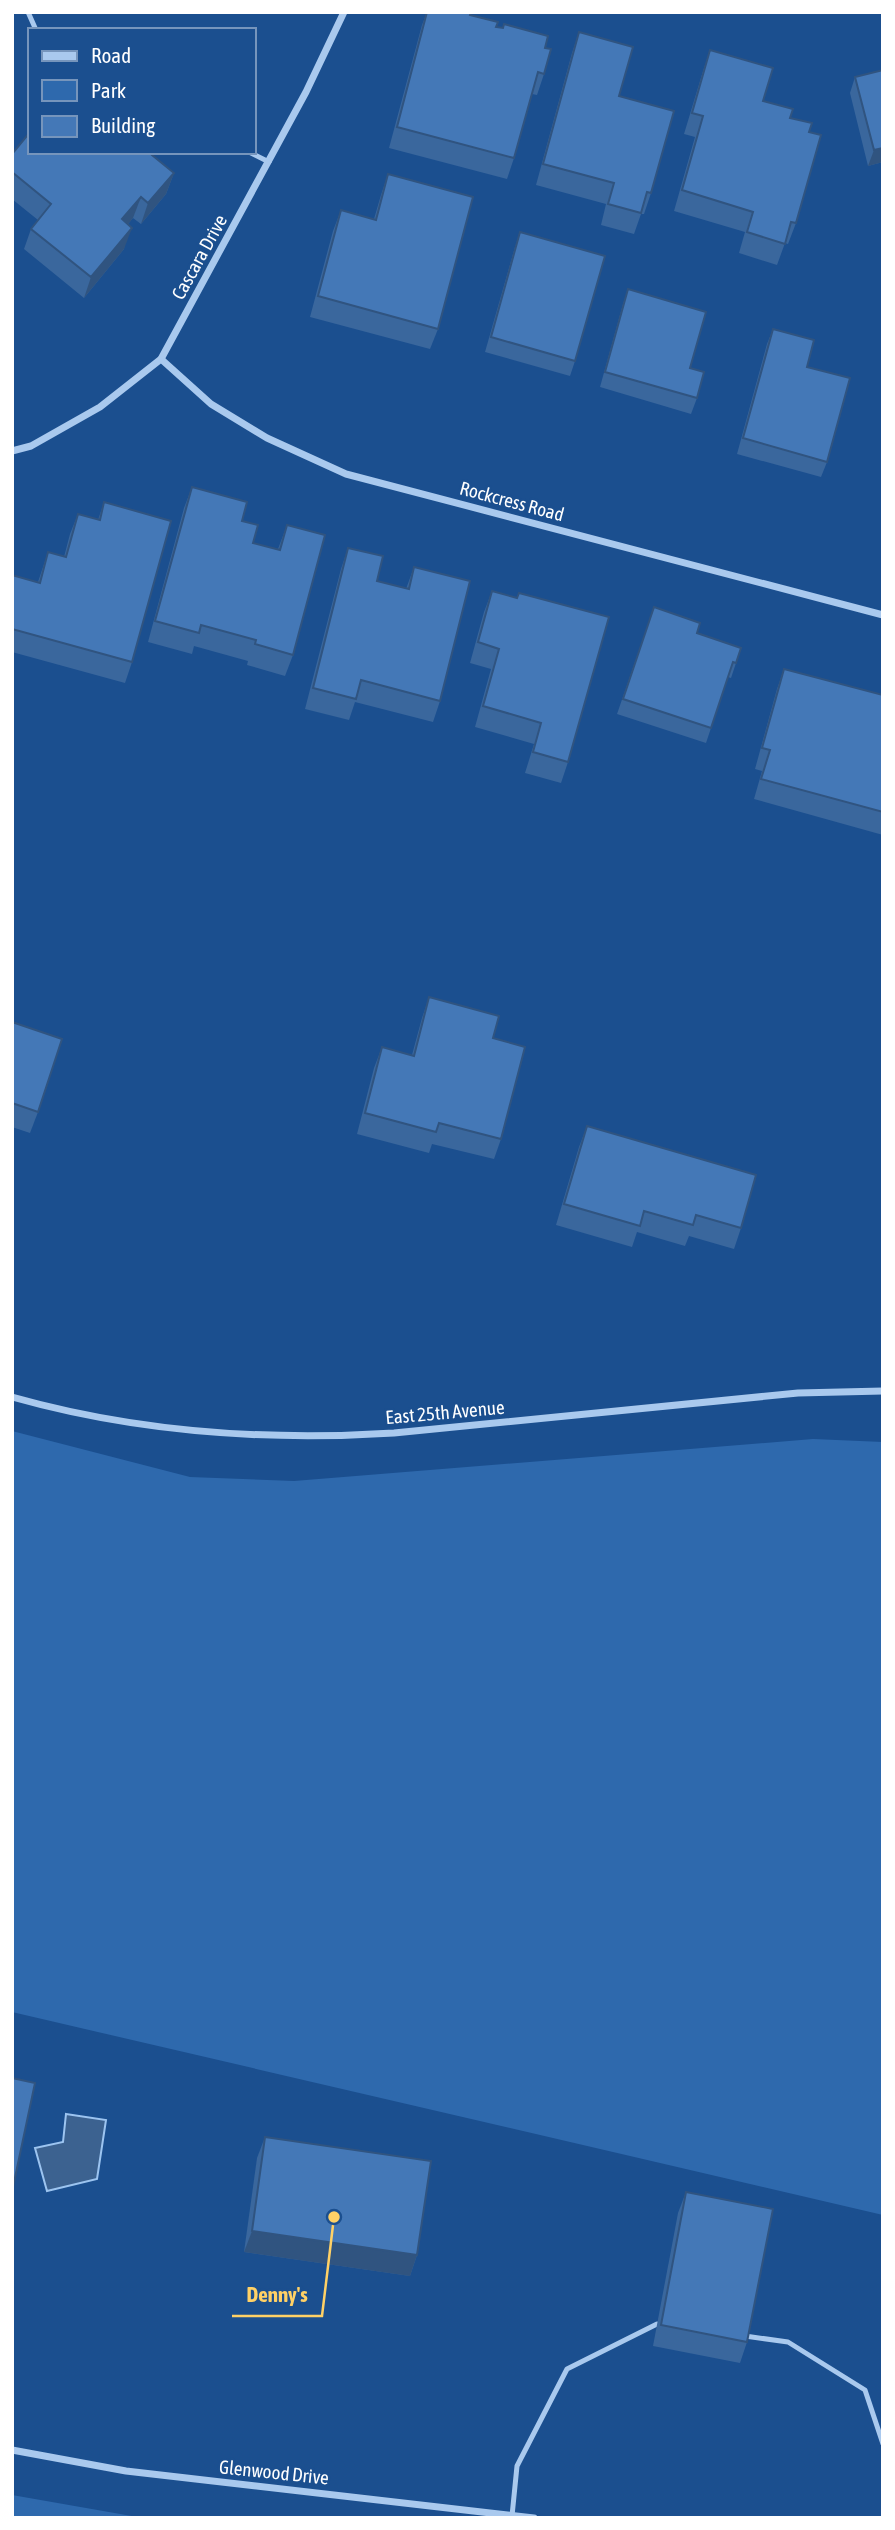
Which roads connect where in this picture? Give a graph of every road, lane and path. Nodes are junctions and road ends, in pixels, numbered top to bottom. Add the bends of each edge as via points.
1 (28, 12) edge
2 (344, 12) edge
3 (35, 28) edge
4 (253, 154) edge
5 (269, 162) junction
6 (161, 359) junction
7 (12, 452) edge
8 (883, 615) edge
9 (883, 1391) edge
10 (12, 1396) edge
11 (657, 2324) dead end
12 (745, 2336) edge
13 (883, 2444) edge
14 (12, 2450) edge
15 (512, 2516) junction
16 (534, 2518) edge

1 - 3 lane
2 - 5 street, Cascara Drive
4 - 5 lane
5 - 6 street, Cascara Drive
6 - 7 street, Cascara Drive via 100,407
6 - 8 street, Rockcress Road via 222,411 267,438 346,474
9 - 10 street, East 25th Avenue via 798,1393 331,1437 179,1430
11 - 15 lane via 567,2369 517,2466
12 - 13 lane via 788,2342 865,2390
14 - 15 street, Glenwood Drive via 126,2471
15 - 16 street, Glenwood Drive

